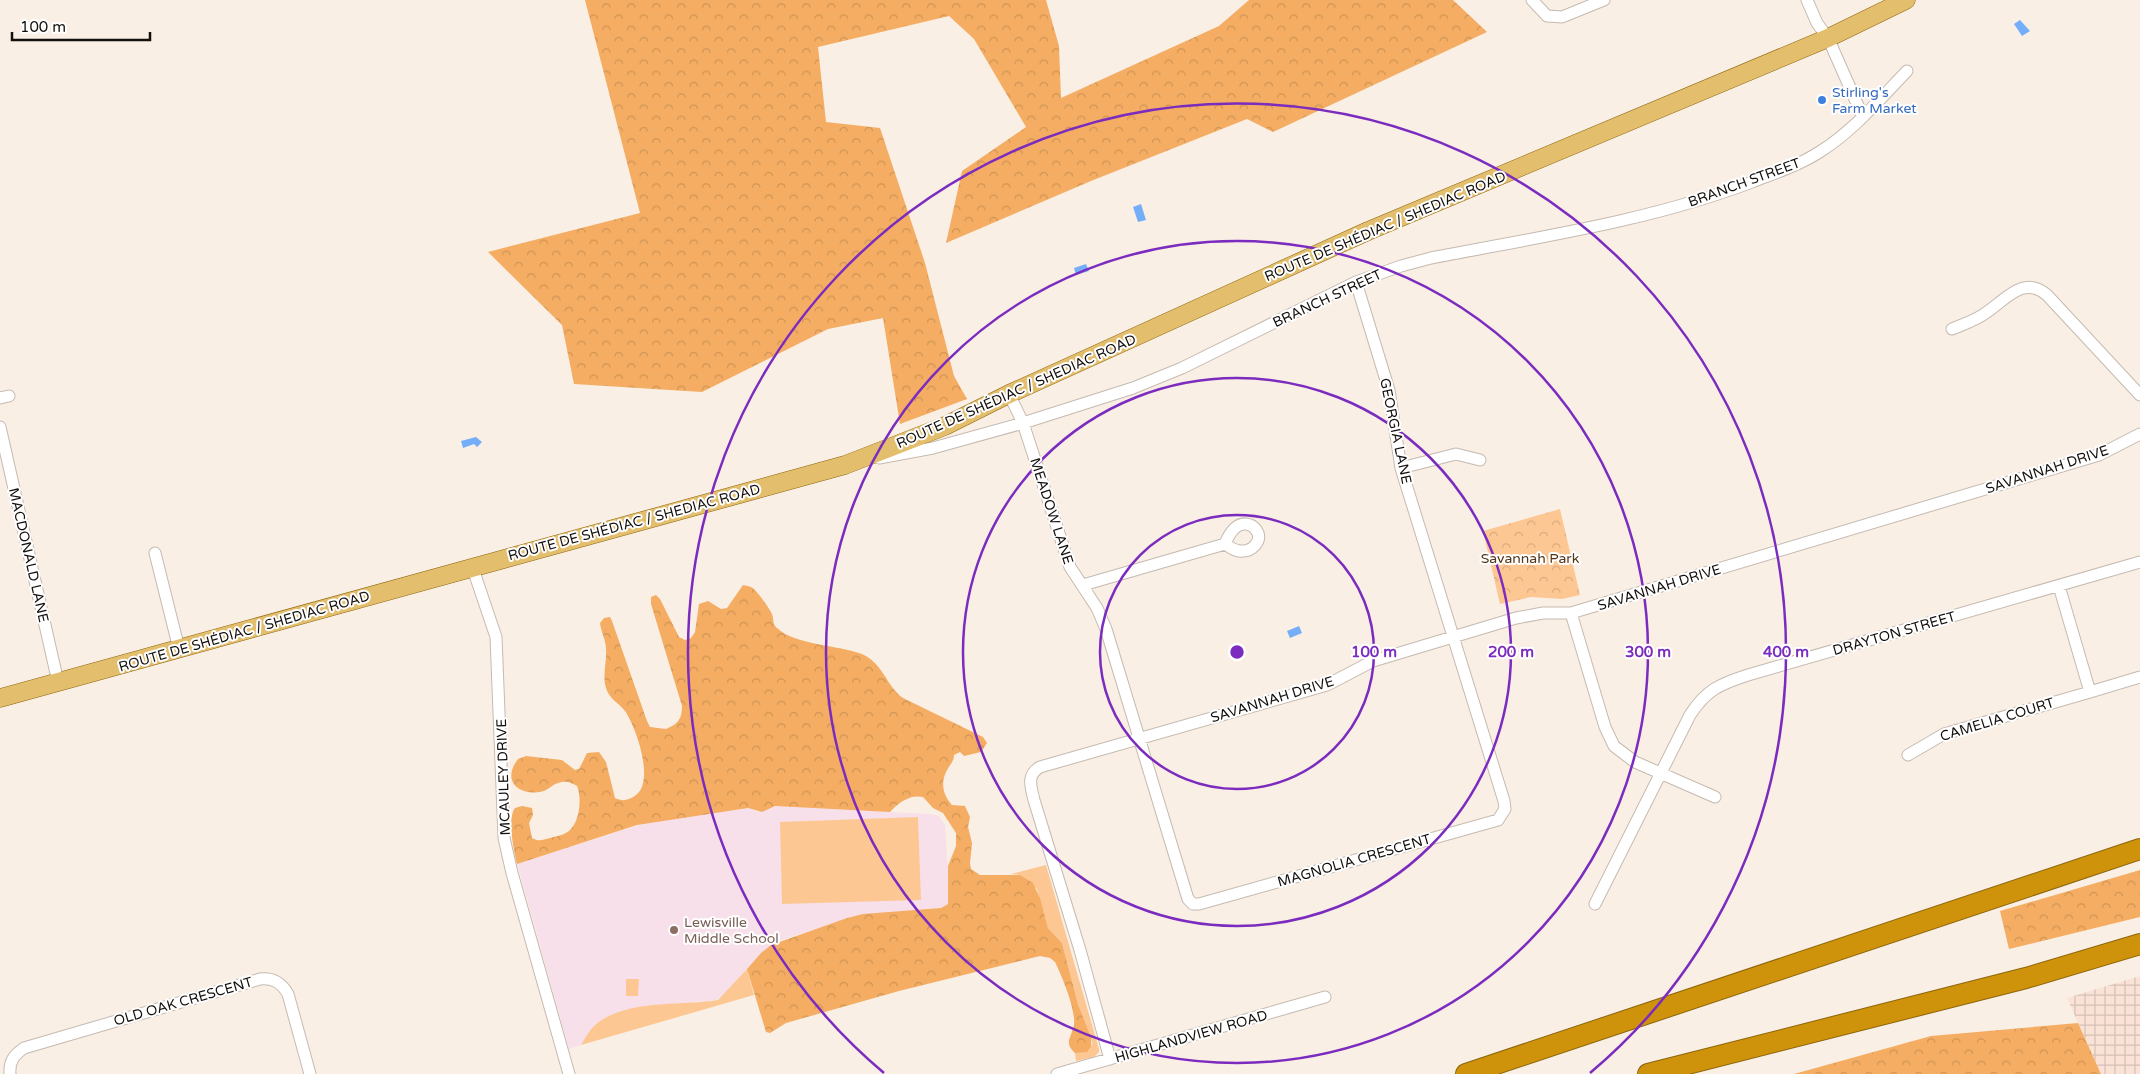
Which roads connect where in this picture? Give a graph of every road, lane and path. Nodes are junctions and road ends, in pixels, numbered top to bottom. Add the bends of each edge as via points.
1 (1532, 0) edge
2 (1604, 0) edge
3 (1807, 0) edge
4 (1906, 0) edge
5 (1828, 38) junction
6 (1907, 71) dead end
7 (1862, 117) junction
8 (1356, 282) junction
9 (1952, 329) dead end
10 (1009, 394) junction
11 (2140, 395) edge
12 (1023, 423) junction
13 (0, 427) edge
14 (2140, 434) edge
15 (1480, 460) dead end
16 (845, 465) junction
17 (1401, 468) junction
18 (1225, 544) dead end
19 (155, 553) dead end
20 (2140, 562) edge
21 (472, 566) junction
22 (1083, 585) junction
23 (2059, 586) junction
24 (1571, 614) junction
25 (1452, 637) junction
26 (179, 649) junction
27 (2140, 678) edge
28 (58, 682) junction
29 (2090, 692) junction
30 (0, 698) edge
31 (1138, 738) junction
32 (1908, 755) dead end
33 (1661, 773) junction
34 (1715, 798) dead end
35 (2140, 849) edge
36 (1595, 904) dead end
37 (2140, 944) edge
38 (1325, 997) dead end
39 (1110, 1059) junction
40 (10, 1074) edge
41 (310, 1074) edge
42 (569, 1074) edge
43 (1058, 1074) edge
44 (1466, 1074) edge
45 (1648, 1074) edge

1 - 2 street via 1547,16 1562,17
3 - 5 street
4 - 5 main road, ROUTE DE SHÉDIAC / SHEDIAC ROAD
5 - 7 street
5 - 10 main road, ROUTE DE SHÉDIAC / SHEDIAC ROAD via 1368,231
6 - 7 street, BRANCH STREET
7 - 8 street, BRANCH STREET via 1820,152 1784,170 1714,196 1625,220 1431,258
8 - 12 street, BRANCH STREET via 1182,368 1133,388
8 - 17 street, GEORGIA LANE via 1389,390
9 - 11 street via 1983,315 2016,290 2024,287 2038,289
10 - 12 street, MEADOW LANE
10 - 16 main road, ROUTE DE SHÉDIAC / SHEDIAC ROAD via 945,426
12 - 16 street, BRANCH STREET via 933,448
12 - 22 street, MEADOW LANE via 1070,567
13 - 28 street, MACDONALD LANE
14 - 24 street, SAVANNAH DRIVE via 2099,455
15 - 17 street via 1456,454
16 - 21 main road, ROUTE DE SHÉDIAC / SHEDIAC ROAD
17 - 25 street, GEORGIA LANE
18 - 22 street
19 - 26 street
20 - 23 street, DRAYTON STREET
21 - 26 main road, ROUTE DE SHÉDIAC / SHEDIAC ROAD
21 - 42 street, MCAULEY DRIVE via 496,637 504,838
22 - 31 street, MEADOW LANE via 1106,629
23 - 29 street
23 - 33 street, DRAYTON STREET via 1728,681 1709,691 1698,703
24 - 25 street, SAVANNAH DRIVE via 1543,613 1516,618
24 - 33 street via 1611,741 1626,756
25 - 31 street, SAVANNAH DRIVE via 1373,662 1327,685
25 - 31 street, MAGNOLIA CRESCENT via 1504,801 1505,809 1498,820 1193,904 1188,899
26 - 28 main road, ROUTE DE SHÉDIAC / SHEDIAC ROAD
27 - 29 street, CAMELIA COURT
28 - 30 main road, ROUTE DE SHÉDIAC / SHEDIAC ROAD
29 - 32 street, CAMELIA COURT via 1944,734
31 - 39 street, SAVANNAH DRIVE via 1040,767 1030,779
33 - 34 street
33 - 36 street, DRAYTON STREET
35 - 44 highway
37 - 45 highway via 2026,978
38 - 39 street, HIGHLANDVIEW ROAD
39 - 43 street, HIGHLANDVIEW ROAD
40 - 41 street, OLD OAK CRESCENT via 11,1060 24,1048 268,978 284,987 288,994

